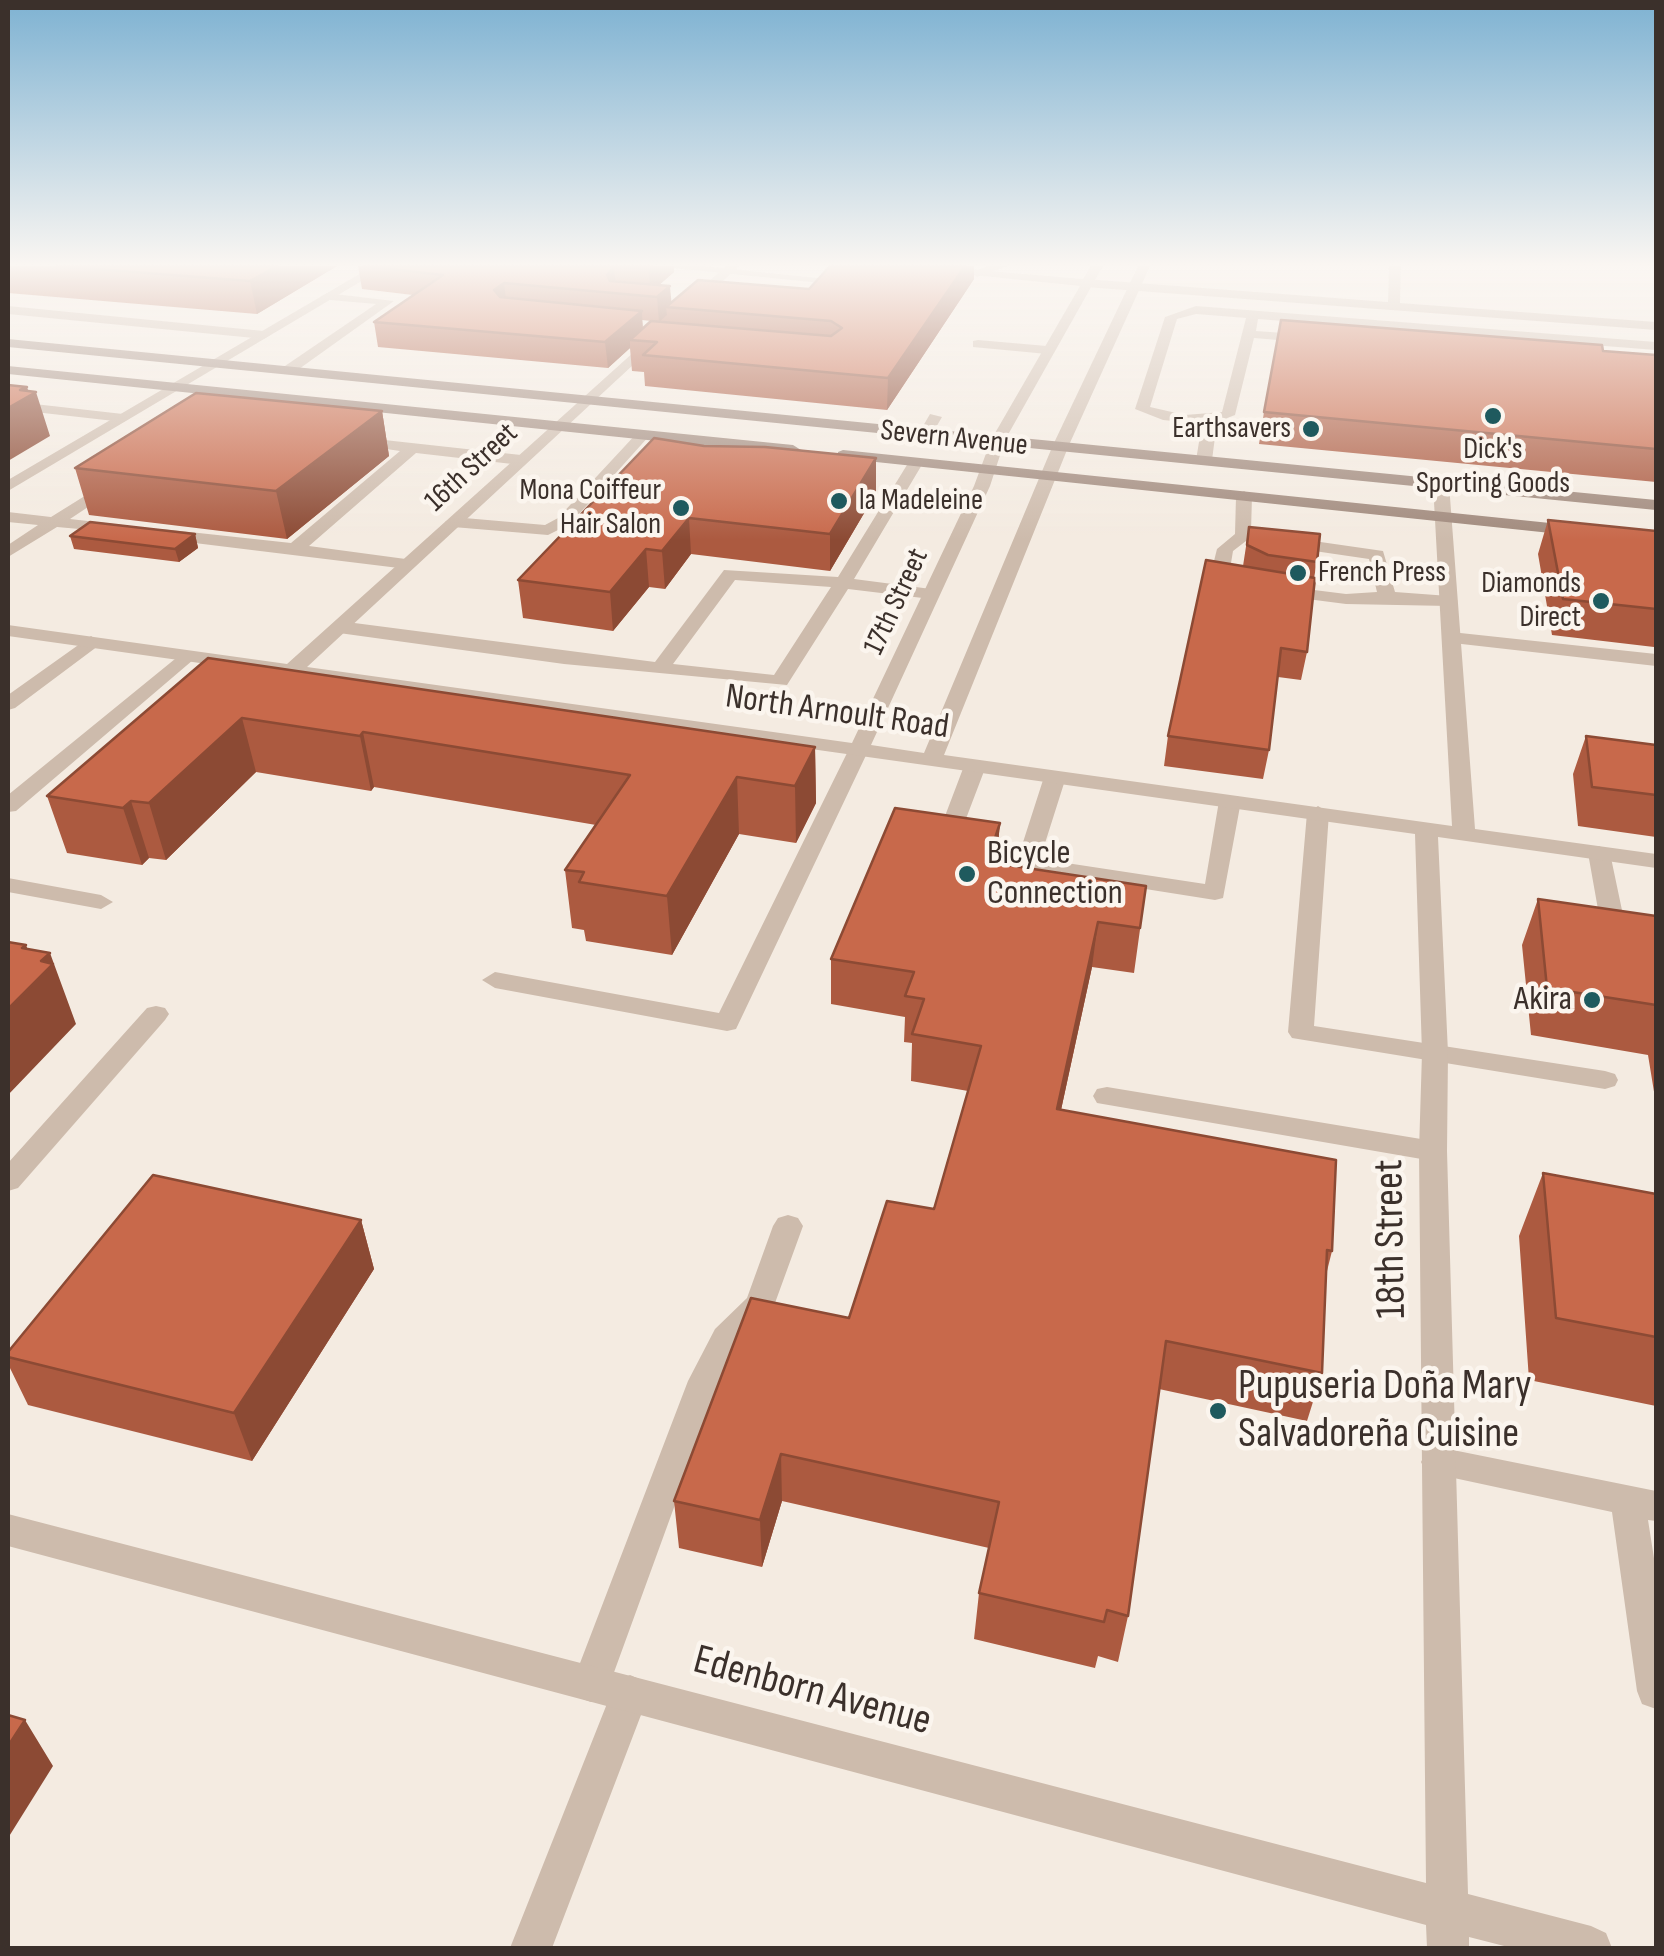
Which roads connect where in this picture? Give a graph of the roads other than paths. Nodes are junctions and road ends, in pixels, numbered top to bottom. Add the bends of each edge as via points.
1 (149, 357) edge
2 (226, 357) edge
3 (306, 357) edge
4 (625, 357) edge
5 (1044, 357) edge
6 (1101, 357) edge
7 (1158, 357) edge
8 (1243, 357) edge
9 (215, 364) junction
10 (8, 370) edge
11 (287, 370) junction
12 (175, 387) junction
13 (250, 394) junction
14 (586, 400) junction
15 (332, 403) junction
16 (233, 405) edge
17 (8, 406) edge
18 (935, 417) dead end
19 (123, 418) junction
20 (310, 419) edge
21 (1210, 420) junction
22 (558, 426) junction
23 (926, 434) junction
24 (642, 435) junction
25 (345, 440) edge
26 (998, 440) junction
27 (736, 444) junction
28 (1061, 446) junction
29 (413, 448) junction
30 (807, 452) edge
31 (825, 454) edge
32 (723, 459) edge
33 (521, 460) junction
34 (1204, 460) junction
35 (914, 462) junction
36 (988, 470) junction
37 (1048, 476) junction
38 (120, 479) edge
39 (1441, 484) junction
40 (8, 486) edge
41 (1244, 496) junction
42 (1656, 505) edge
43 (1443, 516) junction
44 (8, 517) edge
45 (54, 522) junction
46 (453, 522) junction
47 (1598, 532) edge
48 (1243, 536) junction
49 (295, 548) junction
50 (8, 552) edge
51 (407, 564) junction
52 (843, 583) junction
53 (931, 594) junction
54 (1387, 597) junction
55 (1449, 601) junction
56 (339, 627) junction
57 (8, 630) edge
58 (1451, 638) junction
59 (91, 642) junction
60 (186, 656) junction
61 (1656, 660) edge
62 (660, 668) junction
63 (292, 670) junction
64 (8, 704) edge
65 (859, 749) junction
66 (932, 760) junction
67 (975, 766) junction
68 (1055, 777) junction
69 (1230, 801) junction
70 (8, 806) edge
71 (1318, 813) junction
72 (1426, 828) junction
73 (1464, 834) junction
74 (944, 848) edge
75 (1599, 852) junction
76 (1656, 860) edge
77 (8, 885) edge
78 (101, 902) dead end
79 (1611, 914) edge
80 (494, 980) dead end
81 (156, 1014) dead end
82 (1435, 1054) junction
83 (1605, 1080) dead end
84 (1107, 1096) dead end
85 (1433, 1151) junction
86 (8, 1181) edge
87 (788, 1226) dead end
88 (1438, 1462) junction
89 (1642, 1503) edge
90 (8, 1530) edge
91 (611, 1689) junction
92 (1656, 1691) edge
93 (1447, 1909) junction
94 (531, 1948) edge
95 (1448, 1948) edge
96 (1591, 1948) edge

1 - 9 street, Severn Avenue
2 - 9 street
3 - 11 street
4 - 14 street, 16th Street
5 - 26 street, 17th Street
6 - 28 street
7 - 21 street via 1142,409
8 - 21 street via 1228,415
9 - 11 street, Severn Avenue
9 - 12 street
10 - 12 street
11 - 14 street, Severn Avenue
12 - 13 street
12 - 19 street
13 - 15 street
13 - 16 street
14 - 22 street, 16th Street
14 - 23 street, Severn Avenue
15 - 20 street
15 - 22 street
17 - 19 street
18 - 23 street
19 - 40 street
21 - 34 street
22 - 24 street
22 - 33 street, 16th Street
23 - 26 street, Severn Avenue
24 - 27 street
24 - 46 street via 564,522 548,530
25 - 29 street
26 - 28 street, Severn Avenue
26 - 36 street, 17th Street
27 - 30 street
27 - 32 street
28 - 34 street, Severn Avenue
28 - 37 street
29 - 33 street
29 - 49 street
31 - 35 street, Severn Avenue
33 - 46 street, 16th Street
34 - 39 street, Severn Avenue
35 - 36 street, Severn Avenue
35 - 52 street
36 - 37 street, Severn Avenue
36 - 53 street, 17th Street
37 - 41 street, Severn Avenue
37 - 66 street
38 - 45 street
39 - 42 street, Severn Avenue
39 - 43 street
41 - 43 street, Severn Avenue
41 - 48 street
43 - 47 street, Severn Avenue
43 - 55 street
44 - 45 street
45 - 49 street
45 - 50 street
46 - 51 street, 16th Street
48 - 54 street via 1377,555
48 - 54 street via 1225,550 1221,568 1228,580 1346,599
49 - 51 street
51 - 56 street, 16th Street
52 - 53 street
52 - 62 street via 730,574
52 - 62 street via 780,680
53 - 65 street, 17th Street
54 - 55 street
55 - 58 street
56 - 62 street
56 - 63 street, 16th Street
57 - 59 street, North Arnoult Road
58 - 61 street
58 - 73 street
59 - 60 street, North Arnoult Road
59 - 64 street
60 - 63 street, North Arnoult Road
60 - 70 street
63 - 65 street, North Arnoult Road
65 - 66 street, North Arnoult Road
65 - 80 street, 17th Street via 728,1023
66 - 67 street, North Arnoult Road
67 - 68 street, North Arnoult Road
67 - 74 street
68 - 69 street, North Arnoult Road
68 - 69 street via 1028,864 1215,893
69 - 71 street, North Arnoult Road
71 - 72 street, North Arnoult Road
71 - 82 street via 1302,1032
72 - 73 street, North Arnoult Road
72 - 82 street, 18th Street
73 - 75 street, North Arnoult Road
75 - 76 street, North Arnoult Road
75 - 79 street
77 - 78 street
81 - 86 street
82 - 83 street
82 - 85 street, 18th Street
84 - 85 street
85 - 88 street, 18th Street
87 - 91 street via 760,1306 726,1338 704,1381
88 - 89 street
88 - 93 street, 18th Street
89 - 92 street
90 - 91 street, Edenborn Avenue
91 - 93 street, Edenborn Avenue
91 - 94 street
93 - 95 street, 18th Street
93 - 96 street, Edenborn Avenue

